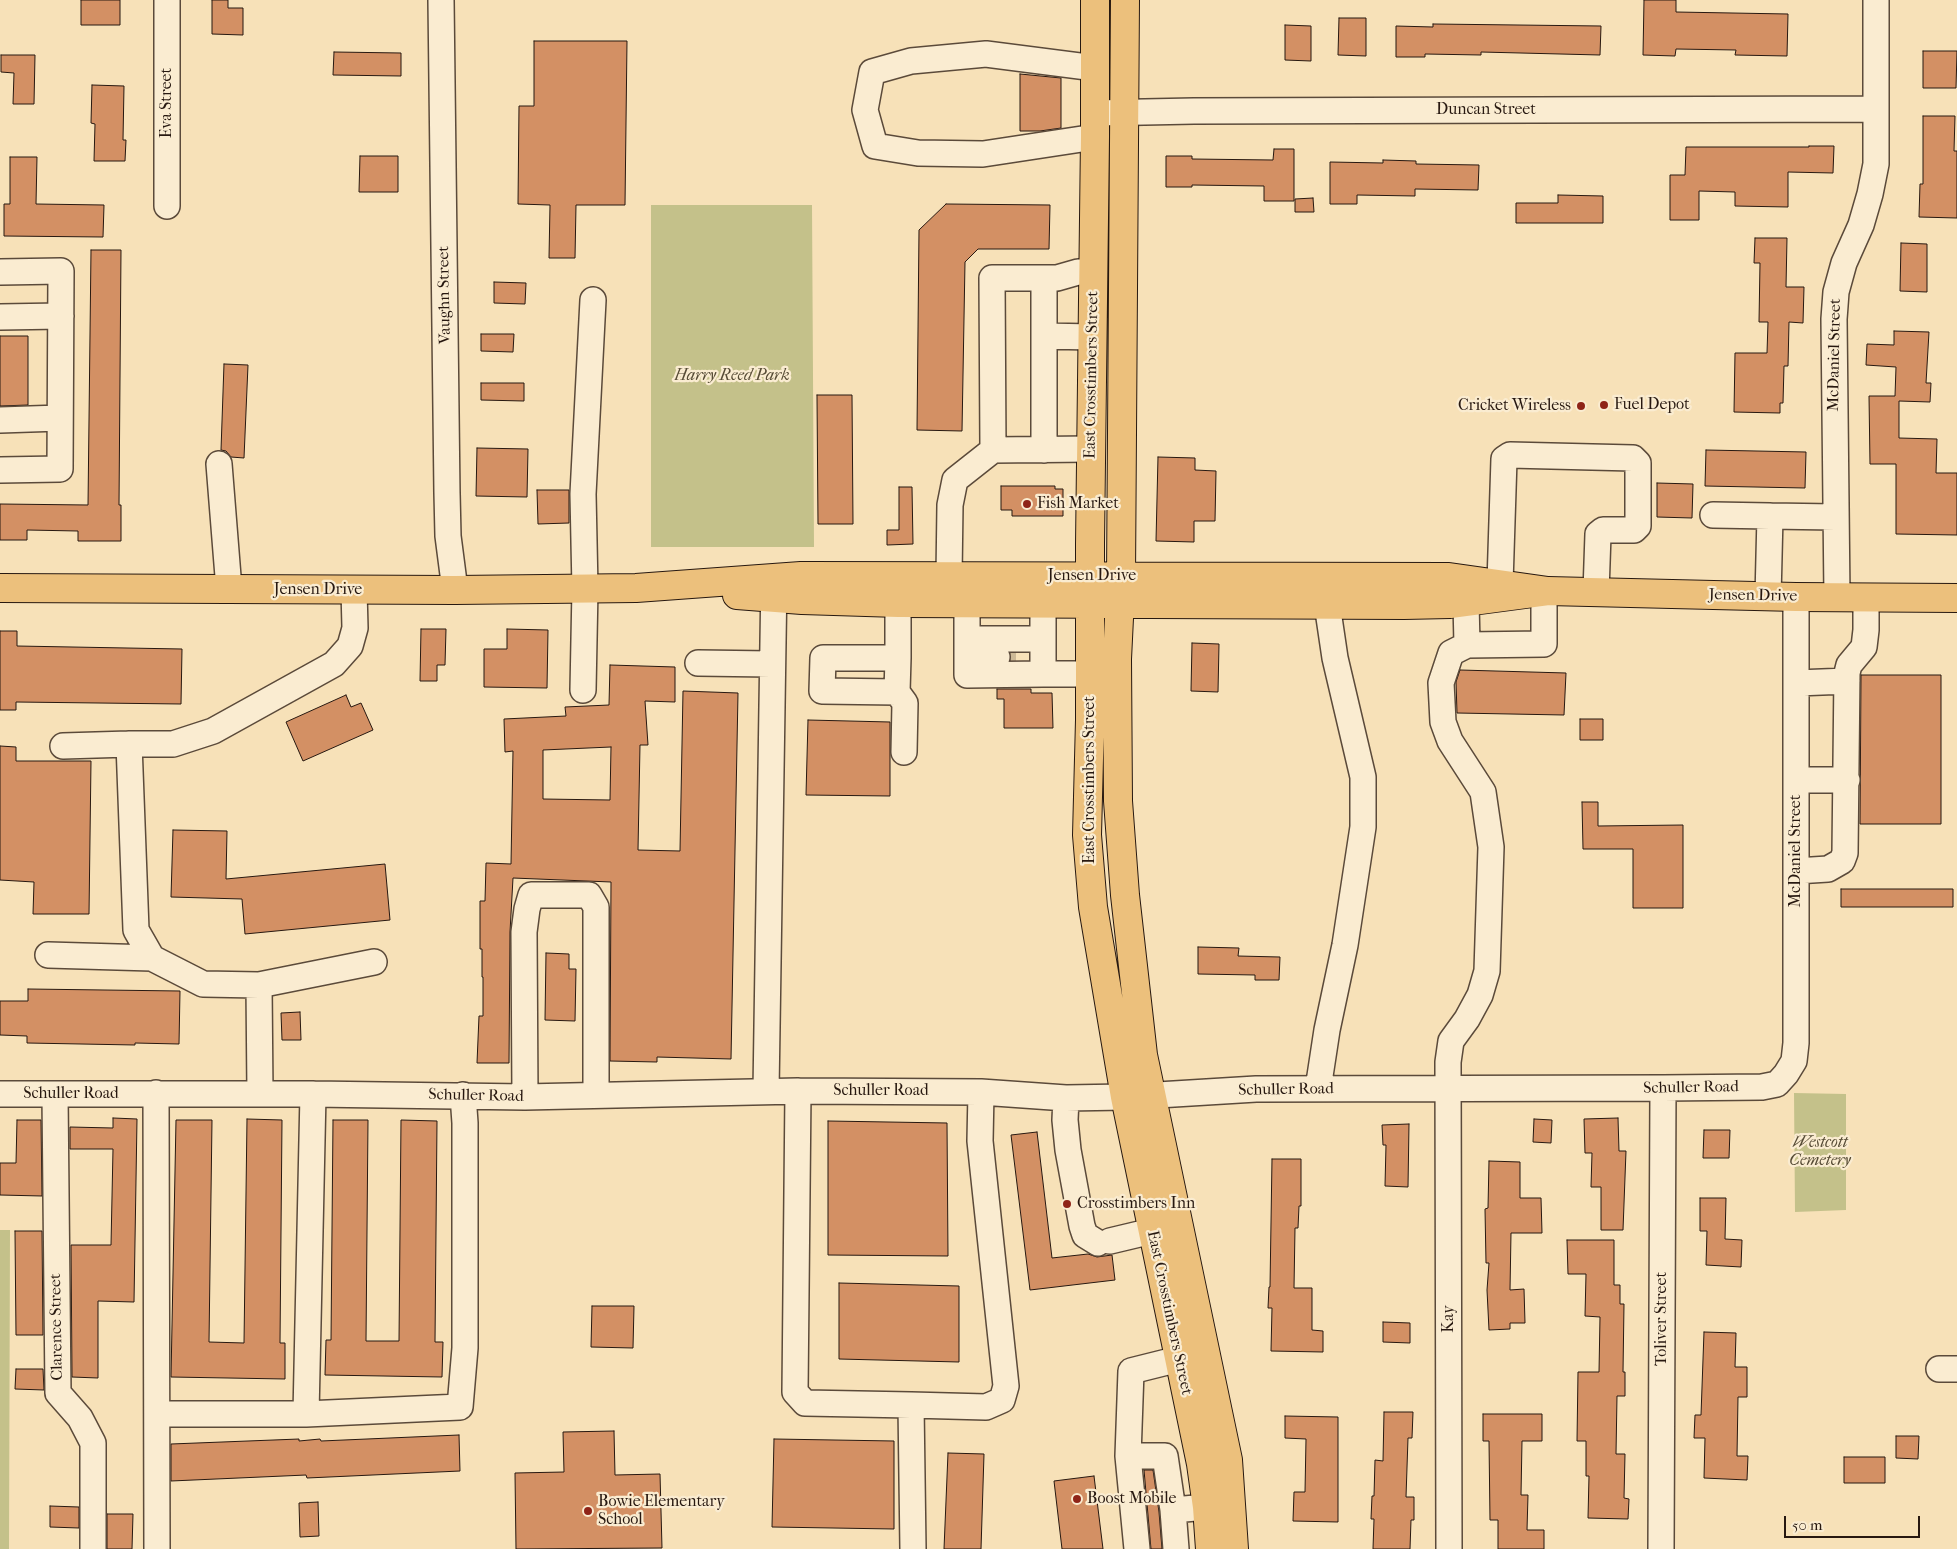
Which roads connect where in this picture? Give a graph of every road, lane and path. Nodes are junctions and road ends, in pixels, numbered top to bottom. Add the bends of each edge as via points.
1 (167, 0) edge
2 (441, 0) edge
3 (1094, 0) edge
4 (1125, 0) edge
5 (1876, 0) edge
6 (1095, 68) junction
7 (1876, 109) junction
8 (1125, 112) junction
9 (1095, 125) junction
10 (167, 206) dead end
11 (0, 272) edge
12 (1094, 272) junction
13 (1124, 272) junction
14 (1044, 278) junction
15 (593, 300) dead end
16 (61, 316) junction
17 (0, 317) edge
18 (1044, 336) junction
19 (1093, 337) junction
20 (60, 418) junction
21 (0, 420) edge
22 (1091, 449) junction
23 (993, 450) junction
24 (1044, 450) junction
25 (219, 464) dead end
26 (0, 470) edge
27 (1713, 515) dead end
28 (1770, 516) junction
29 (1835, 516) junction
30 (949, 576) junction
31 (1090, 576) junction
32 (1121, 576) junction
33 (1404, 576) junction
34 (1500, 583) junction
35 (0, 588) edge
36 (773, 588) junction
37 (229, 589) junction
38 (585, 589) junction
39 (354, 590) junction
40 (455, 590) junction
41 (1546, 591) junction
42 (1596, 592) junction
43 (1768, 596) junction
44 (1796, 597) junction
45 (1837, 598) junction
46 (1866, 598) junction
47 (1957, 598) edge
48 (1466, 602) junction
49 (898, 603) junction
50 (967, 603) junction
51 (1043, 603) junction
52 (1090, 603) junction
53 (1119, 603) junction
54 (1327, 604) junction
55 (1404, 605) junction
56 (1467, 645) junction
57 (967, 648) junction
58 (1043, 656) junction
59 (898, 658) junction
60 (698, 663) dead end
61 (771, 664) junction
62 (1090, 674) junction
63 (1847, 682) junction
64 (1796, 683) junction
65 (583, 690) dead end
66 (897, 692) junction
67 (129, 744) junction
68 (63, 746) dead end
69 (904, 752) dead end
70 (1796, 780) junction
71 (1847, 780) junction
72 (1796, 871) junction
73 (1092, 899) junction
74 (1126, 902) junction
75 (48, 955) dead end
76 (152, 958) junction
77 (374, 962) dead end
78 (259, 985) junction
79 (1762, 1087) joint
80 (1663, 1088) junction
81 (1318, 1089) junction
82 (1448, 1090) junction
83 (766, 1091) junction
84 (798, 1091) junction
85 (981, 1092) junction
86 (156, 1093) junction
87 (0, 1094) edge
88 (55, 1094) junction
89 (260, 1094) junction
90 (313, 1094) junction
91 (463, 1095) junction
92 (596, 1095) junction
93 (1138, 1096) junction
94 (525, 1097) junction
95 (1066, 1098) junction
96 (1152, 1231) junction
97 (1205, 1351) junction
98 (1179, 1359) junction
99 (911, 1405) junction
100 (157, 1414) junction
101 (306, 1414) junction
102 (1128, 1456) junction
103 (1207, 1507) junction
104 (1173, 1510) junction
105 (93, 1549) edge
106 (157, 1549) edge
107 (913, 1549) edge
108 (1137, 1549) edge
109 (1176, 1549) edge
110 (1210, 1549) edge
111 (1234, 1549) edge
112 (1449, 1549) edge
113 (1661, 1549) edge

1 - 10 street, Eva Street
2 - 40 street, Vaughn Street via 448,536
3 - 6 main road, East Crosstimbers Street
4 - 8 main road, East Crosstimbers Street
5 - 7 street, McDaniel Street
6 - 9 main road, East Crosstimbers Street
6 - 9 street, Duncan Street via 986,54 911,61 872,72 865,110 875,146 918,153 983,154
7 - 8 street, Duncan Street
7 - 29 street, McDaniel Street via 1876,164 1870,194 1836,292
8 - 9 street, Duncan Street
8 - 13 main road, East Crosstimbers Street
9 - 12 main road, East Crosstimbers Street
11 - 16 street via 61,271
12 - 13 main road
12 - 14 street
12 - 19 main road, East Crosstimbers Street
13 - 32 main road, East Crosstimbers Street
14 - 18 street
14 - 23 street via 992,278
15 - 38 street via 584,494
16 - 17 street
16 - 20 street
18 - 19 street
18 - 24 street
19 - 22 main road, East Crosstimbers Street
20 - 21 street
20 - 26 street via 60,469
22 - 24 street
22 - 31 main road, East Crosstimbers Street
23 - 24 street
23 - 30 street via 955,480 950,505
25 - 37 street
27 - 28 street
28 - 29 street
28 - 43 street
29 - 45 street, McDaniel Street
30 - 31 main road, Jensen Drive
30 - 36 main road, Jensen Drive via 801,576
31 - 32 main road, Jensen Drive
31 - 52 main road, East Crosstimbers Street
32 - 33 main road, Jensen Drive
32 - 53 main road, East Crosstimbers Street
33 - 34 main road, Jensen Drive via 1449,576
33 - 55 main road
34 - 41 main road, Jensen Drive
34 - 42 street via 1504,459 1510,455 1633,458 1638,463 1638,526 1634,530 1603,530 1598,534
35 - 37 main road, Jensen Drive
36 - 38 main road, Jensen Drive
36 - 49 main road, Jensen Drive
36 - 61 street
37 - 39 main road, Jensen Drive
38 - 40 main road, Jensen Drive
38 - 65 street
39 - 40 main road, Jensen Drive
39 - 67 street via 355,628 350,646 334,664 213,731 173,744
41 - 42 main road, Jensen Drive
41 - 48 main road, Jensen Drive
41 - 56 street via 1544,644
42 - 43 main road, Jensen Drive
43 - 44 main road, Jensen Drive
44 - 45 main road, Jensen Drive
44 - 64 street, McDaniel Street
45 - 46 main road, Jensen Drive
46 - 47 main road, Jensen Drive
46 - 63 street via 1864,647 1849,665
48 - 55 main road, Jensen Drive
48 - 56 street
49 - 50 main road, Jensen Drive
49 - 59 street
50 - 51 main road, Jensen Drive
50 - 57 street
51 - 52 main road, Jensen Drive
51 - 58 street
52 - 53 main road, Jensen Drive
52 - 62 main road, East Crosstimbers Street
53 - 54 main road, Jensen Drive
53 - 74 main road, East Crosstimbers Street via 1118,801
54 - 55 main road, Jensen Drive
54 - 81 street via 1335,658 1363,777 1363,827
56 - 82 street, Kay via 1451,653 1441,683 1443,722 1450,741 1483,792 1491,847 1487,971 1480,995 1451,1041
57 - 58 street
57 - 58 street via 1007,657
57 - 58 street via 967,675
58 - 62 street
59 - 66 street
59 - 66 street via 823,658 822,683 822,692
60 - 61 street
61 - 83 street
62 - 73 main road, East Crosstimbers Street via 1088,835
63 - 64 street
63 - 71 street
64 - 70 street, McDaniel Street
66 - 69 street via 905,703
67 - 68 street
67 - 76 street via 136,930
70 - 71 street
70 - 72 street, McDaniel Street
71 - 72 street via 1846,844 1842,861 1828,869
72 - 79 street, McDaniel Street via 1794,1060 1776,1084
73 - 74 main road
73 - 93 main road, East Crosstimbers Street
74 - 93 main road, East Crosstimbers Street via 1142,1047
75 - 76 street
76 - 78 street via 203,984
77 - 78 street
78 - 89 street
79 - 80 street, Schuller Road
80 - 82 street, Schuller Road
80 - 113 street, Toliver Street
81 - 82 street, Schuller Road
81 - 93 street, Schuller Road
82 - 112 street, Kay
83 - 84 street, Schuller Road
83 - 92 street, Schuller Road
84 - 85 street, Schuller Road
84 - 99 street via 795,1392 805,1403
85 - 95 street, Schuller Road
85 - 99 street via 981,1158 1006,1386 1002,1400 986,1408
86 - 88 street, Schuller Road
86 - 89 street, Schuller Road
86 - 100 street
87 - 88 street, Schuller Road
88 - 105 street, Clarence Street via 58,1393 80,1418 93,1443
89 - 90 street, Schuller Road
90 - 91 street, Schuller Road
90 - 101 street
91 - 94 street, Schuller Road
91 - 101 street via 465,1348 460,1407
92 - 94 street, Schuller Road
92 - 94 street via 596,907 589,896 531,895 524,932
93 - 95 street, Schuller Road
93 - 96 main road, East Crosstimbers Street
93 - 97 main road, East Crosstimbers Street
95 - 96 street via 1068,1150 1085,1236 1104,1242
96 - 98 main road, East Crosstimbers Street
97 - 98 main road
97 - 111 main road, East Crosstimbers Street via 1228,1460
98 - 102 street via 1131,1371
98 - 103 main road, East Crosstimbers Street
99 - 107 street
100 - 101 street
100 - 106 street
102 - 104 street via 1165,1456
102 - 108 street
103 - 104 street
103 - 110 main road, East Crosstimbers Street
104 - 109 street

